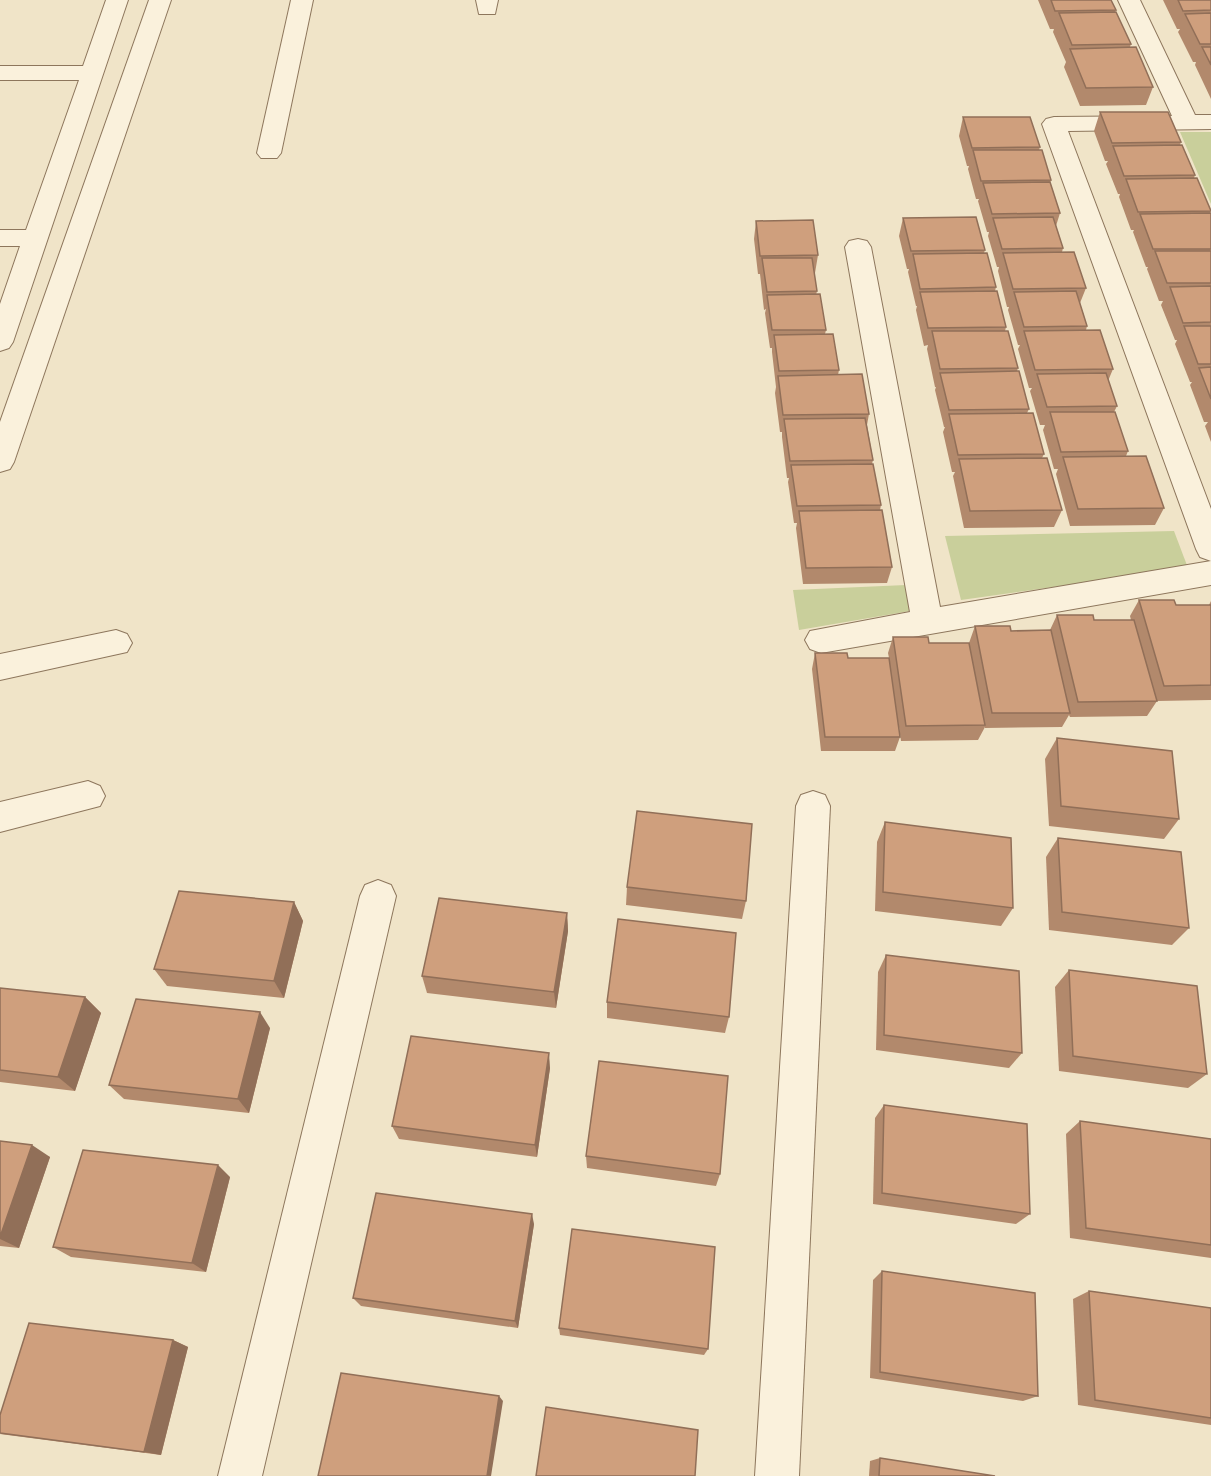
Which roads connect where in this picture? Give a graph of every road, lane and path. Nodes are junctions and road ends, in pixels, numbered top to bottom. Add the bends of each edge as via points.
1 (117, 0) edge
2 (160, 0) edge
3 (302, 0) edge
4 (1129, 0) edge
5 (0, 73) edge
6 (91, 73) junction
7 (1199, 122) edge
8 (269, 153) dead end
9 (0, 238) edge
10 (35, 238) junction
11 (858, 247) dead end
12 (0, 342) edge
13 (0, 462) edge
14 (1211, 549) edge
15 (1211, 573) edge
16 (927, 622) junction
17 (820, 640) dead end
18 (116, 643) dead end
19 (0, 667) edge
20 (88, 796) dead end
21 (813, 806) dead end
22 (0, 817) edge
23 (378, 896) dead end
24 (240, 1476) edge
25 (777, 1476) edge

1 - 6 street
2 - 13 street
3 - 8 street
4 - 7 street
5 - 6 street
6 - 10 street
7 - 14 street via 1054,124
9 - 10 street
10 - 12 street
11 - 16 street
15 - 16 street
16 - 17 street
18 - 19 street
20 - 22 street
21 - 25 street
23 - 24 street

